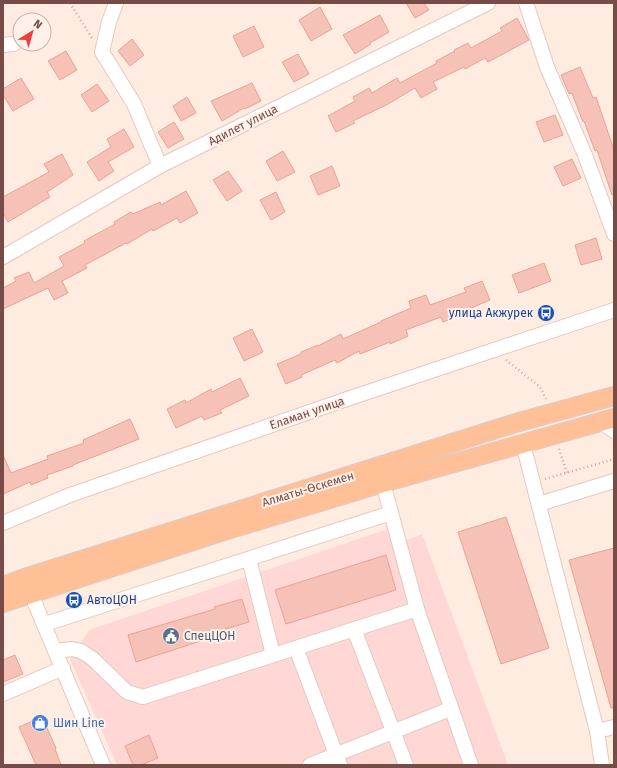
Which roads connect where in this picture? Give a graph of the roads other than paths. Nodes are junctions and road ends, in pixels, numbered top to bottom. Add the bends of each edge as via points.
1 (116, 3) edge
2 (488, 3) edge
3 (526, 3) edge
4 (160, 166) junction
5 (614, 234) edge
6 (3, 257) edge
7 (614, 310) edge
8 (614, 396) edge
9 (610, 424) edge
10 (524, 444) junction
11 (614, 481) edge
12 (383, 483) junction
13 (539, 504) junction
14 (391, 513) junction
15 (3, 523) edge
16 (249, 559) junction
17 (3, 586) edge
18 (32, 594) junction
19 (3, 603) edge
20 (417, 609) junction
21 (45, 624) junction
22 (354, 629) junction
23 (296, 648) junction
24 (56, 651) junction
25 (273, 655) junction
26 (63, 668) junction
27 (3, 694) edge
28 (450, 709) junction
29 (614, 727) edge
30 (393, 731) junction
31 (597, 731) junction
32 (338, 760) edge
33 (103, 765) edge
34 (310, 765) edge
35 (406, 765) edge
36 (471, 765) edge
37 (602, 765) edge

1 - 4 street via 102,52 134,104
2 - 4 street, Адилет улица
3 - 5 street via 547,67 585,155
4 - 6 street, Адилет улица
7 - 15 street, Еламан улица via 354,396 70,495
8 - 17 main road, Алматы-Өскемен
9 - 10 main road, Алматы-Өскемен
10 - 12 main road, Алматы-Өскемен
10 - 13 street
11 - 13 street
12 - 14 street
12 - 18 main road, Алматы-Өскемен via 224,531
13 - 31 street
14 - 16 street
14 - 20 street
16 - 21 street
16 - 25 street
18 - 19 main road, Алматы-Өскемен
18 - 21 street
20 - 22 street
20 - 28 street
21 - 24 street
22 - 23 street
22 - 30 street
23 - 25 street
23 - 32 street
24 - 25 street via 81,651 93,658 127,692 143,697
24 - 26 street
26 - 27 street
26 - 33 street
28 - 30 street
28 - 36 street
29 - 31 street
30 - 32 street
30 - 35 street
31 - 37 street
32 - 34 street

